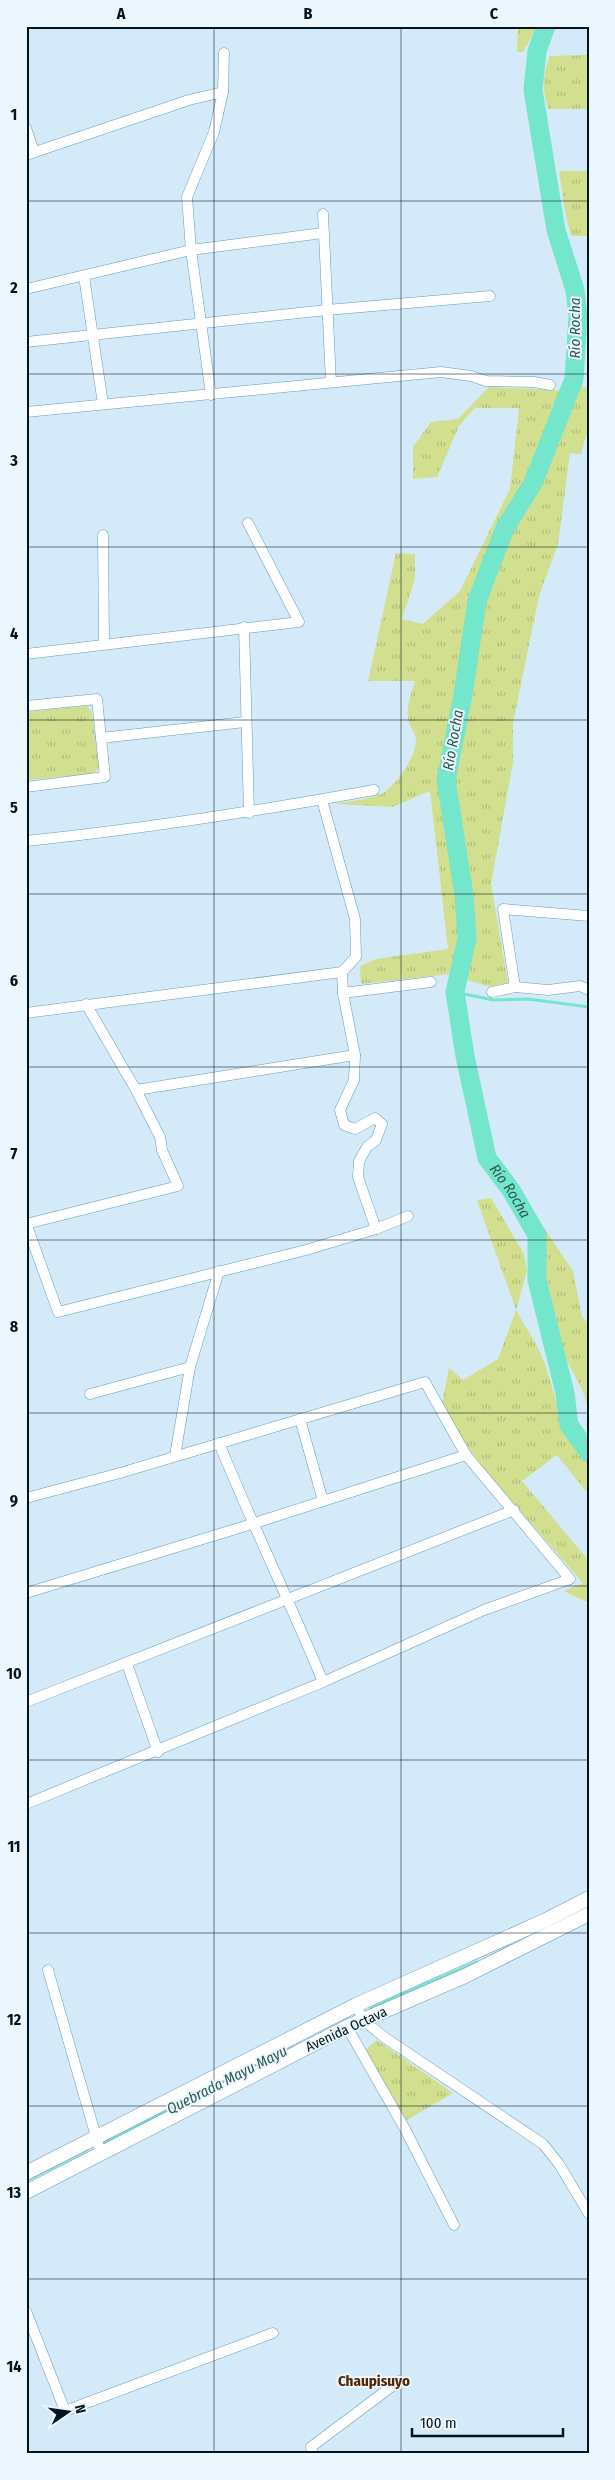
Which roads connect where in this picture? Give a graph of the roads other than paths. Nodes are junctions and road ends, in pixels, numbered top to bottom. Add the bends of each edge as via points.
1 (224, 54) dead end
2 (223, 92) junction
3 (26, 128) edge
4 (30, 153) edge
5 (323, 214) dead end
6 (323, 233) junction
7 (190, 250) junction
8 (84, 276) junction
9 (26, 289) edge
10 (490, 296) dead end
11 (327, 310) junction
12 (202, 322) junction
13 (93, 335) junction
14 (26, 342) edge
15 (331, 382) junction
16 (550, 385) dead end
17 (211, 395) junction
18 (103, 404) junction
19 (26, 412) edge
20 (248, 523) dead end
21 (103, 536) dead end
22 (244, 627) junction
23 (104, 644) junction
24 (26, 654) edge
25 (26, 706) edge
26 (246, 722) junction
27 (101, 738) junction
28 (26, 787) edge
29 (374, 790) dead end
30 (322, 800) junction
31 (249, 813) junction
32 (26, 841) edge
33 (589, 916) edge
34 (342, 972) junction
35 (431, 982) dead end
36 (515, 987) junction
37 (589, 990) edge
38 (492, 992) dead end
39 (343, 993) junction
40 (86, 1004) junction
41 (26, 1013) edge
42 (355, 1055) junction
43 (136, 1090) junction
44 (408, 1216) dead end
45 (26, 1223) edge
46 (376, 1229) junction
47 (219, 1271) junction
48 (190, 1366) junction
49 (90, 1394) dead end
50 (300, 1419) junction
51 (219, 1443) junction
52 (466, 1455) junction
53 (175, 1456) junction
54 (26, 1498) edge
55 (324, 1501) junction
56 (514, 1510) junction
57 (252, 1524) junction
58 (26, 1593) edge
59 (289, 1600) junction
60 (127, 1664) junction
61 (323, 1682) junction
62 (26, 1702) edge
63 (158, 1752) junction
64 (26, 1804) edge
65 (589, 1898) edge
66 (589, 1914) edge
67 (48, 1970) dead end
68 (356, 2005) junction
69 (363, 2020) junction
70 (347, 2027) junction
71 (96, 2138) junction
72 (101, 2154) junction
73 (26, 2173) edge
74 (26, 2192) edge
75 (589, 2214) edge
76 (454, 2225) dead end
77 (26, 2311) edge
78 (273, 2333) dead end
79 (399, 2381) dead end
80 (313, 2454) edge

1 - 2 street
2 - 4 street via 189,100
2 - 7 street via 214,132 187,197
3 - 4 street
5 - 6 street
6 - 7 street
6 - 11 street
7 - 8 street
7 - 12 street
8 - 9 street
8 - 13 street
10 - 11 street
11 - 12 street
11 - 15 street
12 - 13 street
12 - 17 street
13 - 14 street
13 - 18 street
15 - 16 street via 441,372 486,381
15 - 17 street
17 - 18 street
18 - 19 street
20 - 22 street via 299,622
21 - 23 street
22 - 23 street
22 - 26 street
23 - 24 street
25 - 27 street via 97,699
26 - 27 street
26 - 31 street
27 - 28 street via 105,777
29 - 30 street
30 - 31 street
30 - 34 street via 355,919 356,957
31 - 32 street
33 - 36 street via 503,909
34 - 39 street
34 - 40 street
35 - 39 street
36 - 37 street via 548,990 580,986
36 - 38 street
39 - 42 street
40 - 41 street
40 - 43 street
42 - 43 street
42 - 46 street via 354,1080 340,1110 344,1125 355,1129 375,1118 382,1124 376,1140 359,1160 358,1177
43 - 45 street via 160,1137 162,1150 178,1186
44 - 46 street
45 - 47 street via 58,1312
46 - 47 street
47 - 48 street
48 - 49 street
48 - 53 street
50 - 51 street
50 - 52 street via 425,1382
50 - 55 street
51 - 53 street
51 - 57 street
52 - 55 street
52 - 56 street
53 - 54 street
55 - 57 street
56 - 59 street
56 - 61 street via 570,1579 484,1610
57 - 58 street
57 - 59 street
59 - 60 street
59 - 61 street
60 - 62 street
60 - 63 street
61 - 63 street
63 - 64 street
65 - 68 main road, Avenida Octava
66 - 69 main road, Avenida Octava via 464,1976
67 - 71 street
68 - 69 street
68 - 71 main road, Avenida Octava
69 - 70 main road, Avenida Octava
69 - 75 street via 384,2038 543,2144
70 - 72 main road, Avenida Octava
70 - 76 street
71 - 72 street
71 - 73 main road, Avenida Octava
72 - 74 main road, Avenida Octava
77 - 78 street via 65,2411
79 - 80 street via 311,2447

